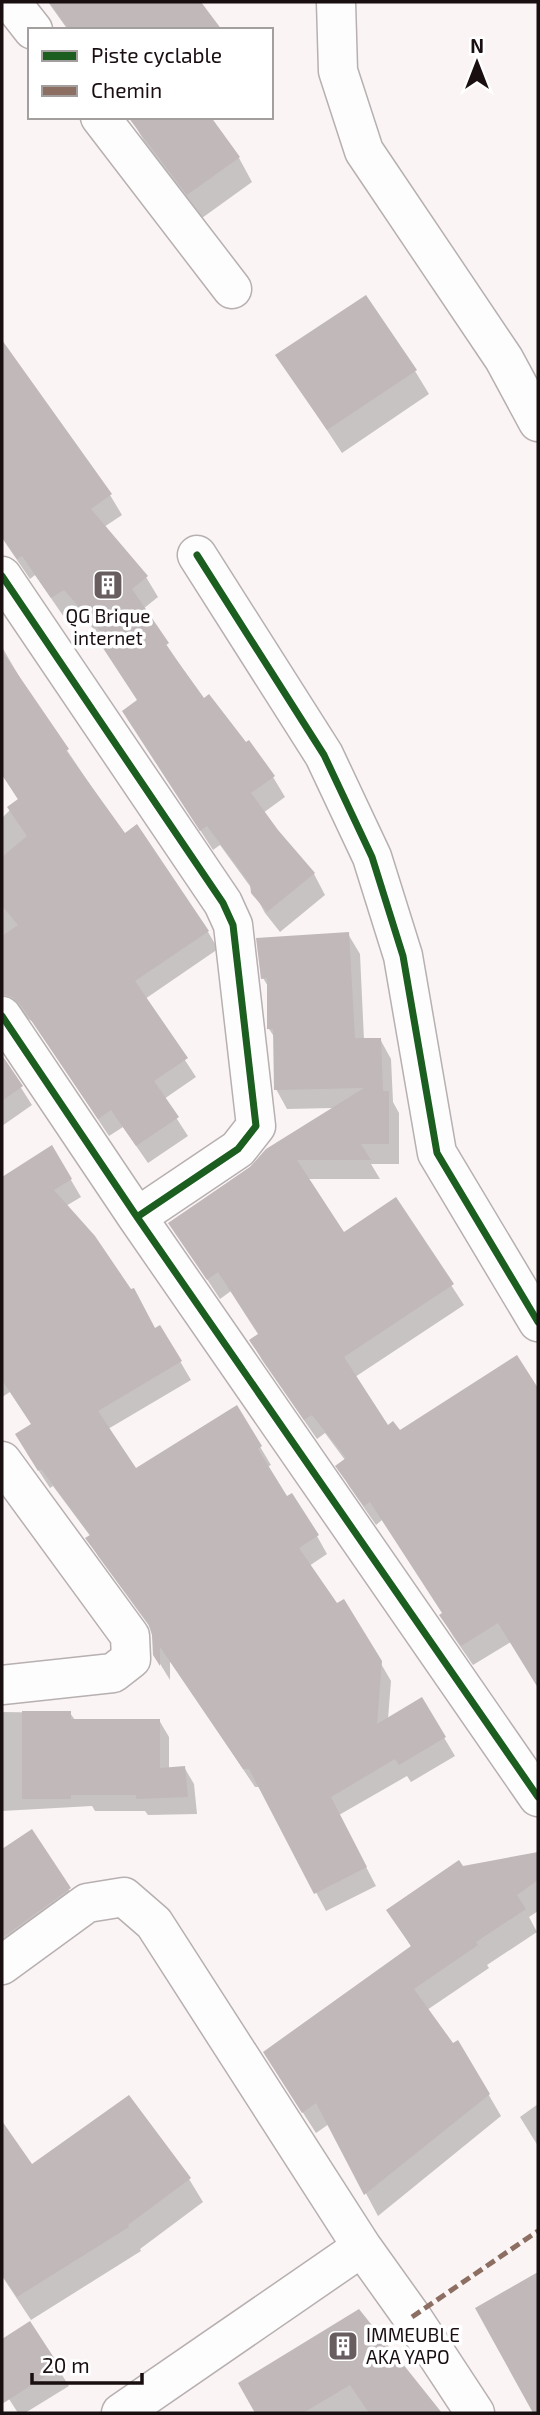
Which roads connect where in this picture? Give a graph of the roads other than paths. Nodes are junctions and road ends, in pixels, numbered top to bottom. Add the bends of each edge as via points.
1 (11, 2) edge
2 (336, 2) edge
3 (31, 28) edge
4 (102, 119) edge
5 (232, 289) dead end
6 (538, 422) edge
7 (197, 555) dead end
8 (2, 576) edge
9 (2, 1016) edge
10 (136, 1217) junction
11 (538, 1322) edge
12 (2, 1461) edge
13 (2, 1685) edge
14 (526, 1754) edge
15 (538, 1797) edge
16 (2, 1965) edge
17 (362, 2247) junction
18 (121, 2413) edge
19 (475, 2413) edge

1 - 3 street
2 - 6 street via 338,71 364,151 504,359
4 - 5 street
7 - 11 street via 324,755 372,857 403,956 437,1153
8 - 10 street via 223,903 233,925 256,1126 238,1149
9 - 10 street
10 - 14 street
12 - 13 street via 130,1636 131,1659 113,1673
14 - 15 street
16 - 17 street via 87,1903 124,1897 154,1923
17 - 18 street
17 - 19 street

